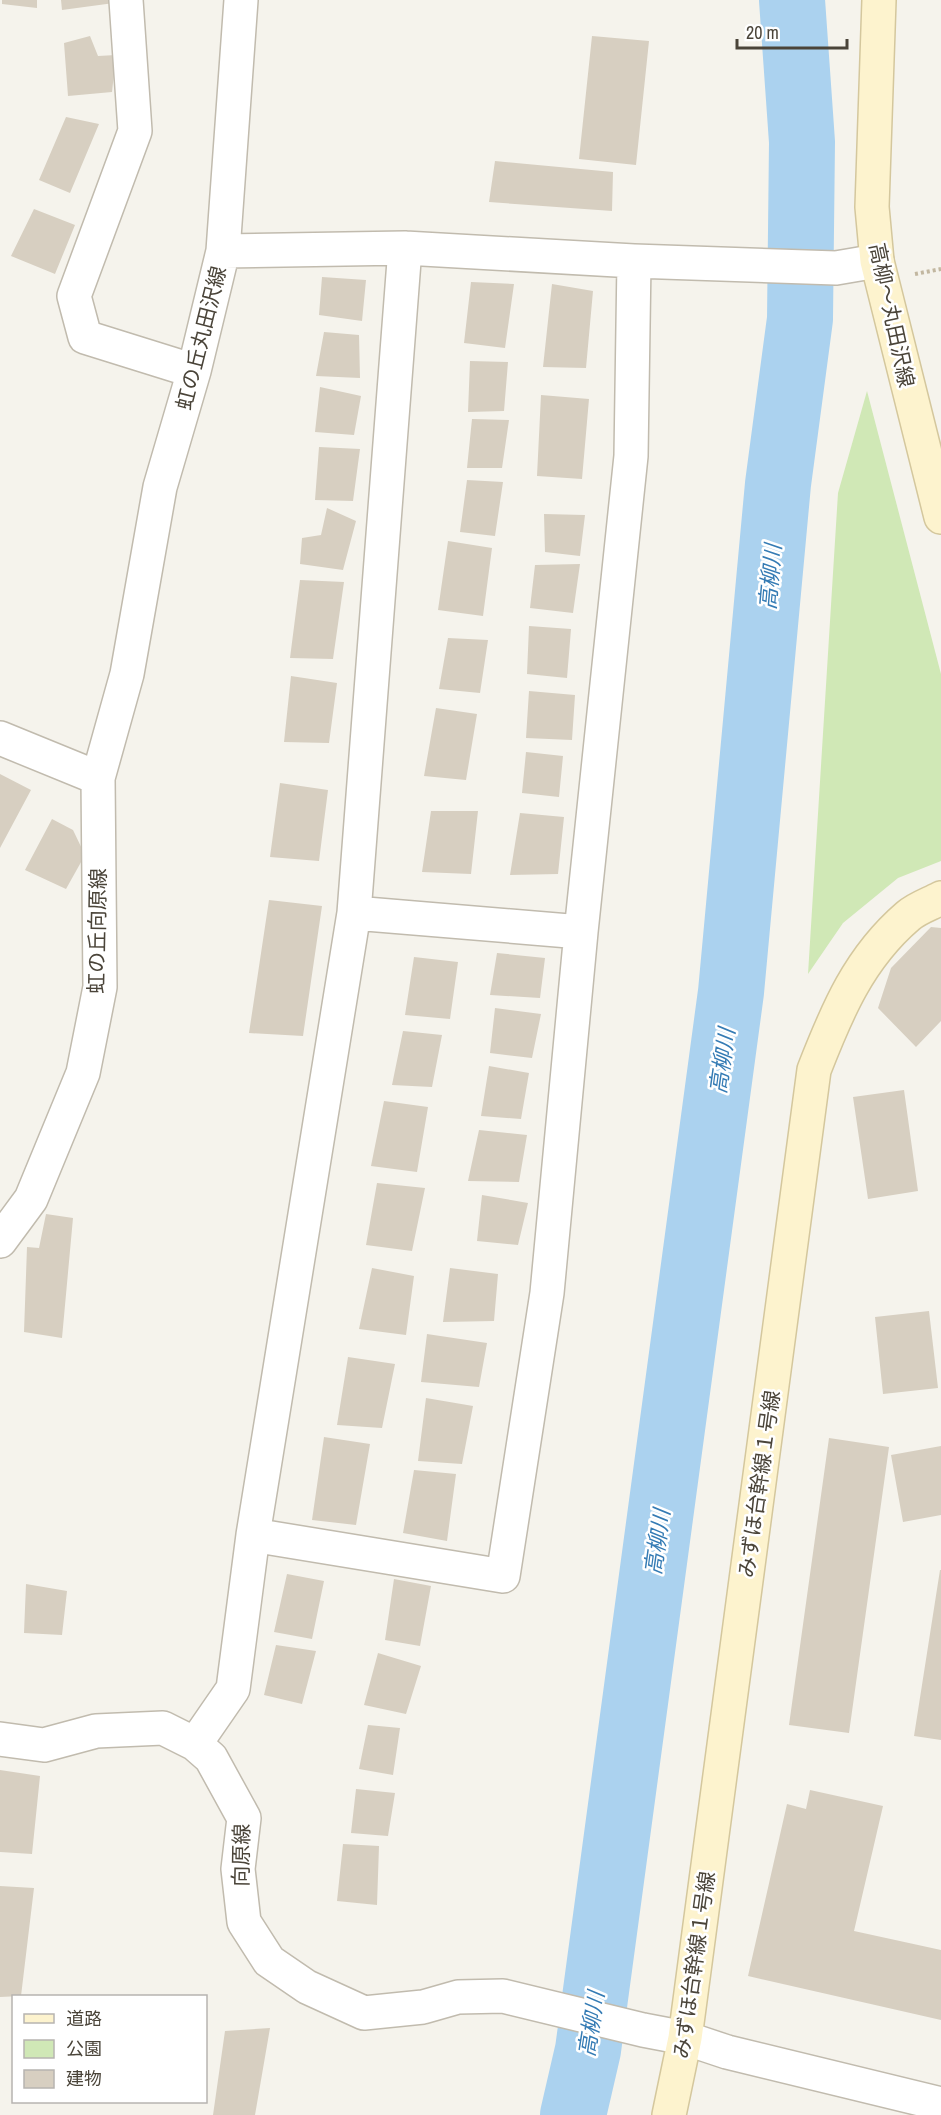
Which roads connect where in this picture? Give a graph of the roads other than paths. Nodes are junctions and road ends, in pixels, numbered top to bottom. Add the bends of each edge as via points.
1 (126, 0) edge
2 (241, 0) edge
3 (879, 0) edge
4 (405, 248) junction
5 (223, 251) junction
6 (634, 261) junction
7 (877, 261) junction
8 (194, 371) junction
9 (941, 518) edge
10 (0, 738) edge
11 (98, 778) junction
12 (941, 898) edge
13 (354, 913) junction
14 (581, 932) junction
15 (0, 1241) edge
16 (253, 1535) junction
17 (0, 1739) edge
18 (195, 1744) junction
19 (685, 2038) junction
20 (941, 2104) edge
21 (669, 2115) edge

1 - 8 street via 135,131 74,296 85,337
2 - 5 street
3 - 7 street, 高柳～丸田沢線 via 872,207
4 - 5 street, 虹の丘丸田沢線
4 - 6 street, 虹の丘丸田沢線
4 - 13 street
5 - 8 street, 虹の丘丸田沢線
6 - 7 street, 虹の丘丸田沢線 via 836,268
6 - 14 street via 631,456
7 - 9 street, 高柳～丸田沢線
8 - 11 street, 虹の丘丸田沢線 via 160,487 128,674
10 - 11 street
11 - 15 street, 虹の丘向原線 via 100,987 83,1073 31,1199
12 - 19 street, みずほ台幹線１号線 via 910,914 875,949 842,999 814,1070
13 - 14 street
13 - 16 street
14 - 16 street via 547,1293 503,1576
16 - 18 street via 233,1689
17 - 18 street, 向原線 via 44,1745 96,1731 163,1728
18 - 19 street, 向原線 via 211,1758 244,1818 238,1869 244,1922 269,1961 307,1987 364,2013 423,2007 458,1997 503,1996
19 - 20 street, 向原線 via 727,2052
19 - 21 street, みずほ台幹線１号線

